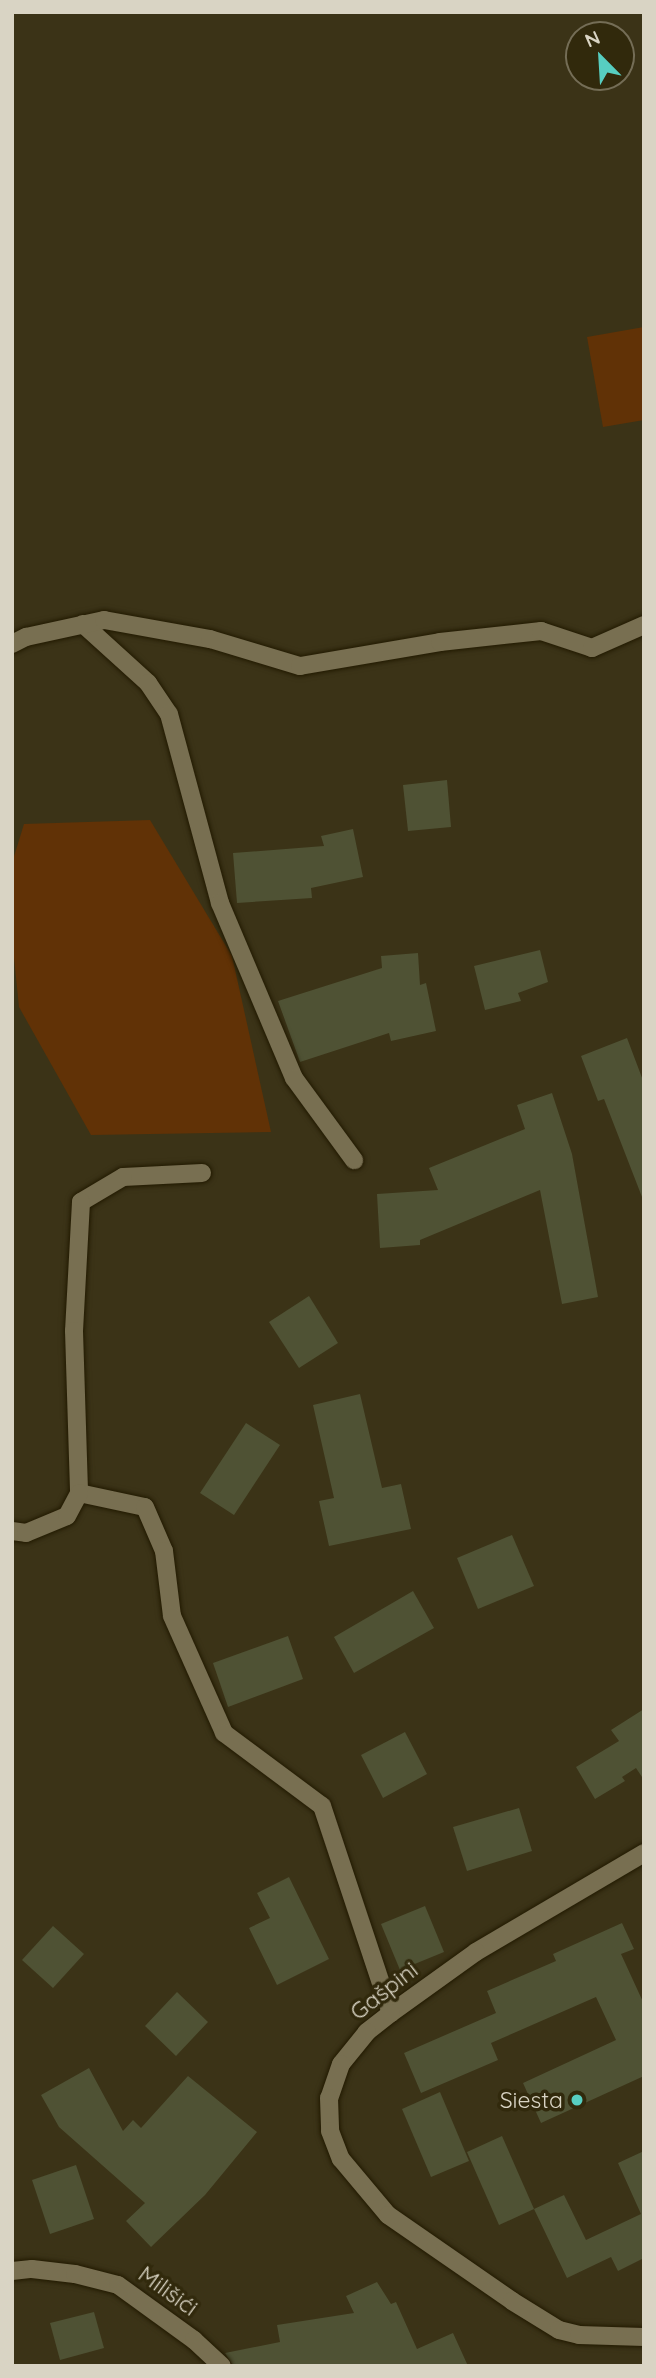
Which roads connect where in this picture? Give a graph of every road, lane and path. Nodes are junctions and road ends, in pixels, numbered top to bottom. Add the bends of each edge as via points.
1 (83, 624) junction
2 (644, 625) edge
3 (12, 644) edge
4 (354, 1160) dead end
5 (202, 1173) dead end
6 (79, 1493) junction
7 (12, 1531) edge
8 (644, 1853) edge
9 (391, 2012) junction
10 (12, 2271) edge
11 (644, 2337) edge
12 (222, 2366) edge

1 - 2 street via 104,620 210,639 300,666 440,642 541,631 592,648
1 - 3 street
1 - 4 street via 148,683 169,713 220,903 294,1078
5 - 6 street via 123,1177 81,1202 74,1331
6 - 7 street via 67,1516 26,1533
6 - 9 street via 145,1507 164,1551 172,1616 225,1733 322,1806
8 - 9 street, Gašpini via 477,1952
9 - 11 street, Gašpini via 341,2064 329,2098 330,2131 341,2159 388,2215 540,2320 579,2334
10 - 12 street, Milišići via 75,2274 118,2285

